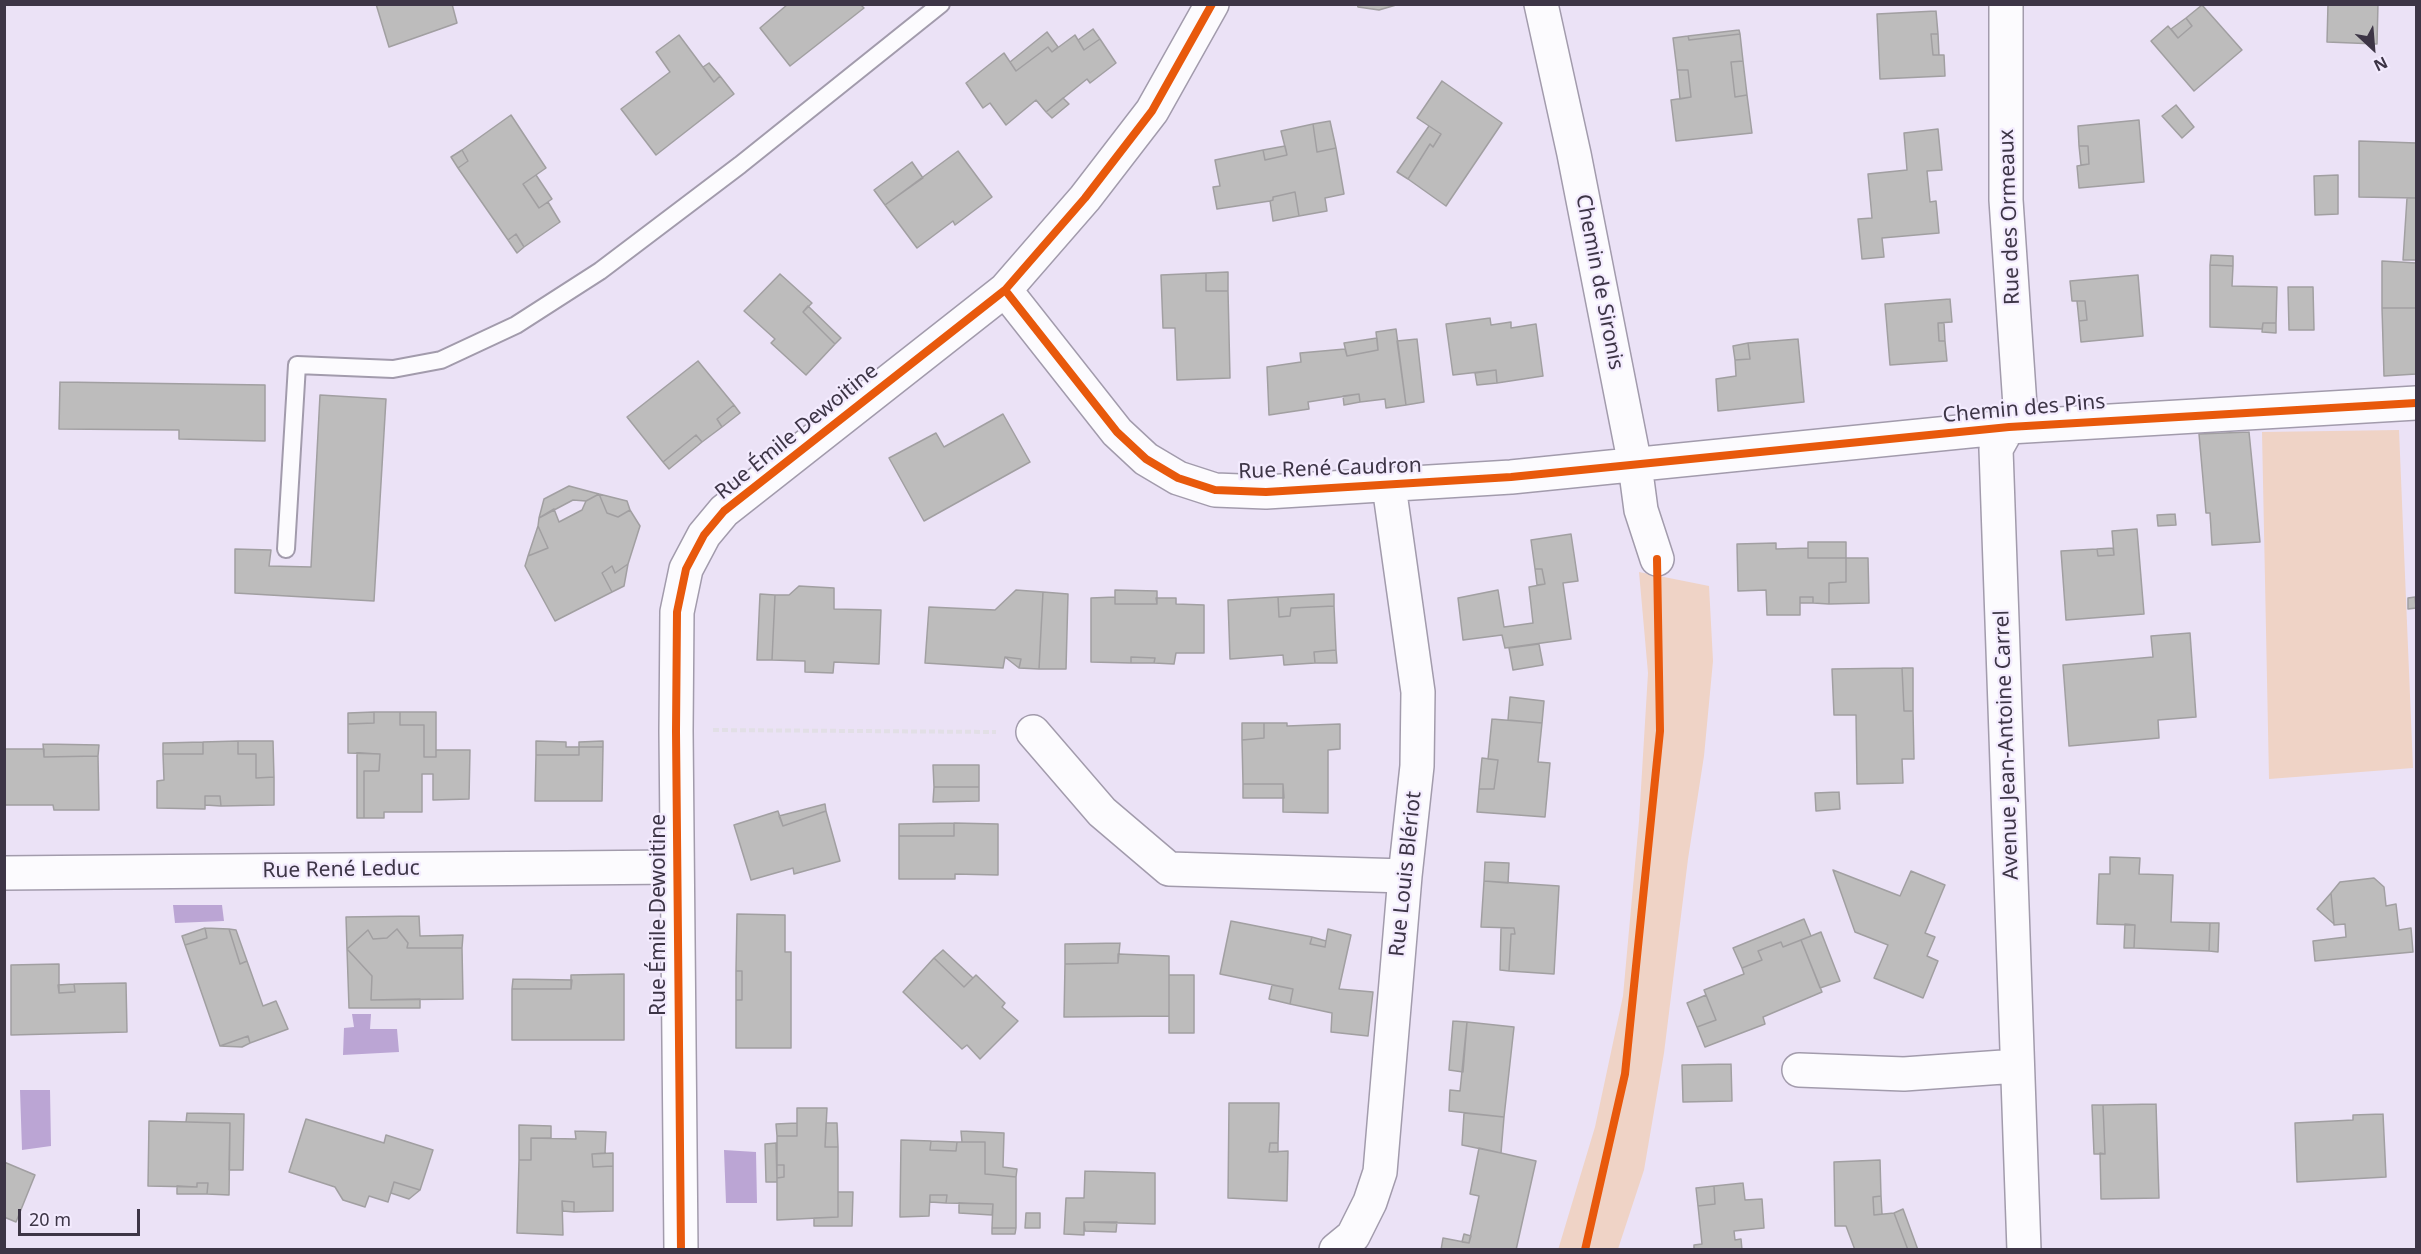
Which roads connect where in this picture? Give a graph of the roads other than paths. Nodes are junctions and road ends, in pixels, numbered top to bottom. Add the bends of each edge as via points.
1 (941, 4) edge
2 (1212, 4) edge
3 (1541, 4) edge
4 (2006, 4) edge
5 (1005, 290) junction
6 (2416, 403) edge
7 (2009, 427) junction
8 (1635, 465) junction
9 (1389, 486) junction
10 (286, 549) dead end
11 (1657, 559) dead end
12 (1033, 732) road end
13 (676, 867) junction
14 (4, 873) edge
15 (1405, 876) junction
16 (2017, 1066) junction
17 (1799, 1070) dead end
18 (681, 1250) edge
19 (1336, 1250) edge
20 (2024, 1250) edge

1 - 10 lane via 600,271 516,325 441,360 393,369 297,365
2 - 5 street, Rue Émile Dewoitine via 1152,111
3 - 8 street, Chemin de Sironis
4 - 7 street, Rue des Ormeaux via 2006,200 2020,406
5 - 9 street, Rue René Caudron via 1117,432 1146,459 1178,478 1215,490 1266,492
5 - 13 street, Rue Émile Dewoitine via 724,511 704,535 687,569 677,612
6 - 7 street, Chemin des Pins
7 - 8 street, Chemin des Pins
7 - 16 street, Avenue Jean-Antoine Carrel via 1996,449
8 - 9 street, Rue René Caudron
8 - 11 street, Chemin de Sironis via 1641,510
9 - 15 street, Rue Louis Blériot via 1418,692 1417,766
12 - 15 street via 1102,812 1169,869
13 - 14 street, Rue René Leduc
13 - 18 street, Rue Émile Dewoitine
15 - 19 street, Rue Louis Blériot via 1380,1173 1353,1236
16 - 17 street via 1904,1074
16 - 20 street, Avenue Jean-Antoine Carrel

